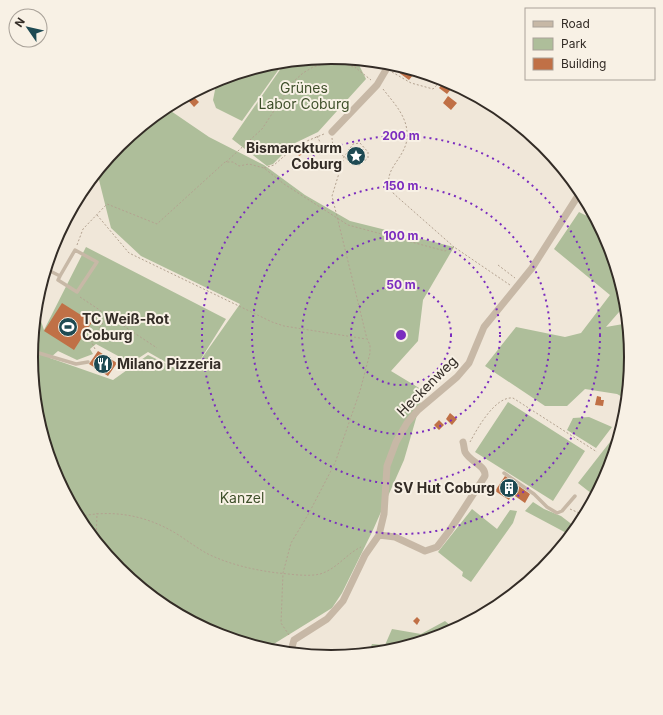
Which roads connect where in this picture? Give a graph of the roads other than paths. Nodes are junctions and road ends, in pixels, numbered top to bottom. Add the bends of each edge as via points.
1 (386, 70) edge
2 (332, 132) road end
3 (577, 196) edge
4 (51, 272) edge
5 (60, 276) junction
6 (38, 354) edge
7 (88, 362) dead end
8 (463, 442) dead end
9 (504, 473) dead end
10 (576, 496) dead end
11 (379, 535) junction
12 (292, 648) edge

1 - 2 street via 377,85
3 - 11 street, Heckenweg via 521,282 484,327 469,363 407,423 396,442 388,466 384,514
4 - 5 lane
5 - 5 lane via 75,250 97,262 77,292 58,280
6 - 7 lane via 76,364
8 - 11 street via 466,452 483,468 485,476 437,547 425,551 395,538
9 - 10 lane via 554,512 560,513
11 - 12 street, Heckenweg via 365,555 343,601 334,613 293,642

